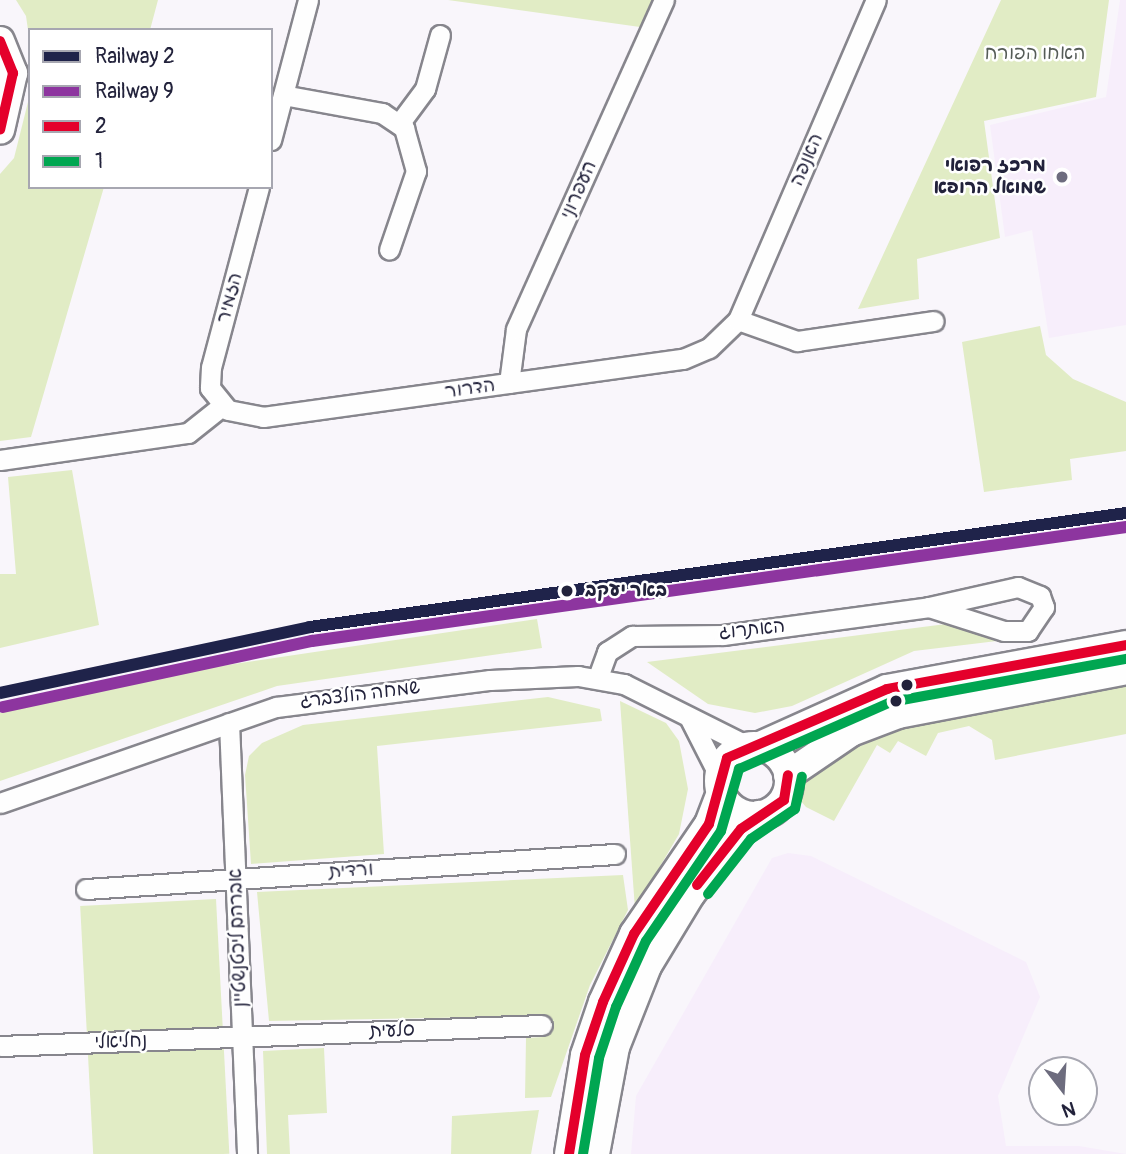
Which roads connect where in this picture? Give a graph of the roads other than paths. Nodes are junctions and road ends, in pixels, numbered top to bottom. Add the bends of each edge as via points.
1 (308, 0) edge
2 (664, 0) edge
3 (876, 0) edge
4 (440, 35) dead end
5 (0, 41) edge
6 (283, 95) junction
7 (399, 124) junction
8 (0, 130) edge
9 (273, 132) edge
10 (258, 189) edge
11 (389, 250) dead end
12 (738, 320) junction
13 (934, 321) dead end
14 (509, 383) junction
15 (222, 406) junction
16 (0, 460) edge
17 (929, 607) junction
18 (1126, 645) edge
19 (1126, 670) edge
20 (598, 677) junction
21 (686, 714) junction
22 (229, 723) junction
23 (754, 746) junction
24 (788, 775) junction
25 (720, 784) junction
26 (0, 803) edge
27 (759, 815) junction
28 (615, 854) dead end
29 (235, 879) junction
30 (86, 889) dead end
31 (542, 1025) dead end
32 (242, 1038) junction
33 (0, 1046) edge
34 (247, 1154) edge
35 (569, 1154) edge
36 (594, 1154) edge

1 - 6 street
2 - 14 street, העפרוני via 516,329
3 - 12 street, האנפה
4 - 7 street via 425,89
5 - 8 main road via 13,73
6 - 7 street via 382,113
6 - 9 street
7 - 11 street via 411,139 416,171
10 - 15 street, הזמיר via 211,367 210,388
12 - 13 street via 797,341
12 - 14 street, הדרור via 709,348 683,359
14 - 15 street, הדרור via 263,417
15 - 16 street via 188,433
17 - 17 street, האתרוג via 1017,633 1036,626 1044,607 1040,596 1018,587
17 - 20 street, האתרוג via 723,635 632,636 607,652
18 - 23 main road via 887,689
19 - 24 main road via 898,714 851,732
20 - 21 street, שמחה הולצברג via 638,688
20 - 22 street, שמחה הולצברג via 327,696
21 - 23 street, שמחה הולצברג
21 - 25 street
22 - 26 street, שמחה הולצברג
22 - 29 street, אברהם ליכטנשטיין
23 - 24 main road via 781,758
23 - 25 main road via 727,758
24 - 27 main road via 784,800
25 - 27 main road via 734,810
25 - 35 main road via 709,824 634,934 603,1002 582,1068
27 - 36 main road via 729,843 652,955 615,1047
28 - 29 street, ורדית
29 - 30 street, ורדית
29 - 32 street, אברהם ליכטנשטיין
31 - 32 street, סלעית
32 - 33 street, נחליאלי
32 - 34 street, אברהם ליכטנשטיין

